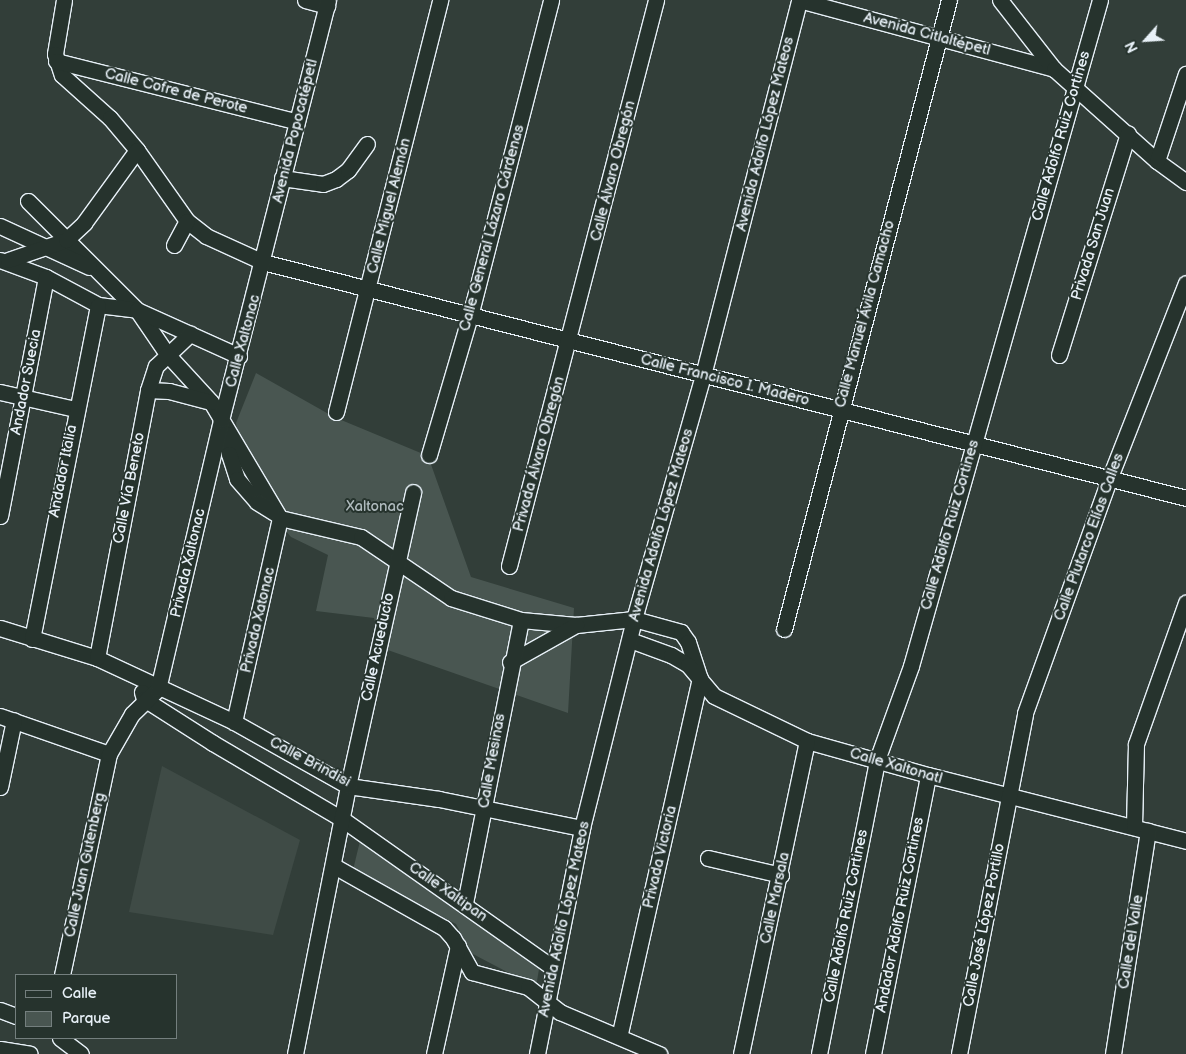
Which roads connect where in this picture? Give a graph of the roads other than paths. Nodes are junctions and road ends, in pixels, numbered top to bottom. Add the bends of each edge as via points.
1 (64, 0) edge
2 (305, 0) edge
3 (440, 0) edge
4 (551, 0) edge
5 (656, 0) edge
6 (799, 0) edge
7 (949, 0) edge
8 (1000, 0) edge
9 (1100, 0) edge
10 (328, 3) edge
11 (939, 36) junction
12 (56, 61) junction
13 (1054, 68) junction
14 (1186, 74) edge
15 (1076, 85) junction
16 (295, 122) junction
17 (1128, 134) junction
18 (367, 144) dead end
19 (137, 150) junction
20 (1157, 161) junction
21 (282, 178) junction
22 (1186, 182) edge
23 (28, 201) dead end
24 (187, 221) junction
25 (0, 226) edge
26 (66, 240) junction
27 (174, 245) dead end
28 (42, 248) junction
29 (4, 260) edge
30 (263, 262) junction
31 (97, 270) junction
32 (46, 277) junction
33 (1186, 283) edge
34 (368, 288) junction
35 (98, 305) junction
36 (137, 310) junction
37 (470, 316) junction
38 (190, 334) junction
39 (569, 342) junction
40 (167, 354) junction
41 (1059, 355) dead end
42 (239, 356) junction
43 (703, 375) junction
44 (148, 390) junction
45 (0, 392) edge
46 (25, 396) junction
47 (211, 402) junction
48 (840, 408) junction
49 (75, 409) junction
50 (336, 412) dead end
51 (225, 426) junction
52 (974, 442) junction
53 (429, 455) dead end
54 (1110, 477) junction
55 (413, 492) dead end
56 (1186, 498) edge
57 (0, 516) edge
58 (279, 516) junction
59 (397, 560) junction
60 (510, 566) dead end
61 (1186, 603) edge
62 (634, 619) junction
63 (521, 620) junction
64 (576, 625) junction
65 (0, 628) edge
66 (784, 628) dead end
67 (32, 639) junction
68 (630, 640) junction
69 (97, 658) junction
70 (510, 662) junction
71 (700, 678) junction
72 (137, 679) junction
73 (158, 689) junction
74 (144, 699) junction
75 (7, 718) edge
76 (234, 722) junction
77 (807, 741) junction
78 (109, 754) junction
79 (877, 760) junction
80 (928, 776) junction
81 (348, 786) junction
82 (0, 787) edge
83 (1008, 796) junction
84 (483, 809) junction
85 (342, 819) junction
86 (582, 828) junction
87 (1141, 828) junction
88 (1186, 841) edge
89 (708, 858) dead end
90 (334, 866) junction
91 (781, 875) junction
92 (465, 903) junction
93 (458, 945) junction
94 (552, 967) junction
95 (62, 974) edge
96 (547, 1001) junction
97 (0, 1010) edge
98 (15, 1016) edge
99 (619, 1036) junction
100 (61, 1039) edge
101 (0, 1049) edge
102 (30, 1054) edge
103 (81, 1054) edge
104 (295, 1054) edge
105 (434, 1054) edge
106 (537, 1054) edge
107 (659, 1054) edge
108 (741, 1054) edge
109 (820, 1054) edge
110 (873, 1054) edge
111 (959, 1054) edge
112 (1113, 1054) edge

1 - 12 street
2 - 10 street
3 - 34 street, Calle Miguel Alemán
4 - 37 street, Calle General Lázaro Cárdenas
5 - 39 street, Calle Álvaro Obregón
6 - 11 street, Avenida Citlaltépetl
6 - 43 street, Avenida Adolfo López Mateos
7 - 11 street, Calle Manuel Ávila Camacho
8 - 13 street
9 - 15 street, Calle Adolfo Ruiz Cortines
10 - 16 street, Avenida Popocatépetl
11 - 13 street, Avenida Citlaltépetl
11 - 48 street, Calle Manuel Ávila Camacho
12 - 16 street, Calle Cofre de Perote
12 - 19 street, Calle Francisco I. Madero via 62,75 110,118
13 - 15 street
14 - 20 street
15 - 17 street
15 - 52 street, Calle Adolfo Ruiz Cortines
16 - 21 street, Avenida Popocatépetl
17 - 20 street
17 - 41 street, Privada San Juan
18 - 21 street via 348,170 324,184
19 - 24 street, Calle Francisco I. Madero
19 - 26 street via 84,223
20 - 22 street
21 - 30 street, Avenida Popocatépetl
23 - 26 street
24 - 27 street
24 - 30 street, Calle Francisco I. Madero via 206,236
25 - 28 street
26 - 28 street
26 - 31 street
28 - 29 street
28 - 31 street
29 - 32 street
30 - 34 street, Calle Francisco I. Madero
30 - 42 street, Calle Xaltonac
31 - 36 street
32 - 35 street
32 - 46 street, Andador Suecia
33 - 54 street, Calle Plutarco Elías Calles
34 - 37 street, Calle Francisco I. Madero
34 - 50 street, Calle Miguel Alemán
35 - 36 street
35 - 49 street, Andador Italia
36 - 38 street
36 - 40 street
37 - 39 street, Calle Francisco I. Madero
37 - 53 street, Calle General Lázaro Cárdenas
38 - 40 street, Calle Vía Beneto
38 - 42 street
39 - 43 street, Calle Francisco I. Madero
39 - 60 street, Privada Álvaro Obregón
40 - 44 street, Calle Vía Beneto via 156,366
40 - 47 street
42 - 51 street, Calle Xaltonac
43 - 48 street, Calle Francisco I. Madero
43 - 62 street, Avenida Adolfo López Mateos
44 - 47 street via 169,390
44 - 69 street, Calle Vía Beneto
45 - 46 street
46 - 49 street
46 - 57 street, Andador Suecia
47 - 51 street
48 - 52 street, Calle Francisco I. Madero
48 - 66 street, Calle Manuel Ávila Camacho
49 - 67 street, Andador Italia
51 - 58 street
51 - 73 street, Privada Xaltonac
52 - 54 street, Calle Francisco I. Madero
52 - 79 street, Calle Adolfo Ruiz Cortines via 911,666
54 - 56 street, Calle Francisco I. Madero
54 - 83 street, Calle Plutarco Elías Calles via 1025,713
55 - 59 street, Calle Acueducto
58 - 59 street via 360,537
58 - 76 street, Privada Xatonac
59 - 63 street via 451,598
59 - 81 street, Calle Acueducto
61 - 87 street, Calle del Valle via 1136,744
62 - 64 street
62 - 68 street, Avenida Adolfo López Mateos
62 - 71 street via 681,632 688,642
63 - 64 street
63 - 70 street, Calle Mesinas
64 - 70 street
65 - 67 street, Calle Brindisi
67 - 69 street, Calle Brindisi
68 - 71 street, Calle Xaltonatl via 671,655
68 - 86 street, Avenida Adolfo López Mateos
69 - 72 street, Calle Brindisi
70 - 84 street, Calle Mesinas
71 - 77 street, Calle Xaltonatl via 714,696
71 - 99 street, Privada Victoria
72 - 73 street, Calle Brindisi
72 - 74 street
73 - 74 street
73 - 76 street, Calle Brindisi
74 - 78 street via 119,733
74 - 85 street, Calle Brindisi
75 - 78 street
75 - 82 street
76 - 81 street, Calle Brindisi
77 - 79 street, Calle Xaltonatl
77 - 91 street, Calle Marsala
78 - 95 street, Calle Juan Gutenberg
79 - 80 street, Calle Xaltonatl
79 - 109 street, Calle Adolfo Ruiz Cortines
80 - 83 street, Calle Xaltonatl
80 - 110 street, Andador Adolfo Ruiz Cortines
81 - 84 street, Calle Brindisi
81 - 85 street, Calle Acueducto
83 - 87 street, Calle Xaltonatl
83 - 111 street, Calle José López Portillo
84 - 86 street, Calle Brindisi
84 - 92 street, Calle Mesinas
85 - 90 street, Calle Acueducto
85 - 92 street, Calle Xaltipan
86 - 94 street, Avenida Adolfo López Mateos
87 - 88 street, Calle Xaltonatl
87 - 112 street, Calle del Valle
89 - 91 street
90 - 93 street via 444,928
90 - 104 street, Calle Acueducto
91 - 108 street, Calle Marsala
92 - 94 street, Calle Xaltipan
93 - 96 street via 472,972 528,988
93 - 105 street
94 - 96 street, Avenida Adolfo López Mateos
96 - 99 street via 560,1012
96 - 106 street, Avenida Adolfo López Mateos
97 - 98 street
99 - 107 street
100 - 103 street
101 - 102 street

